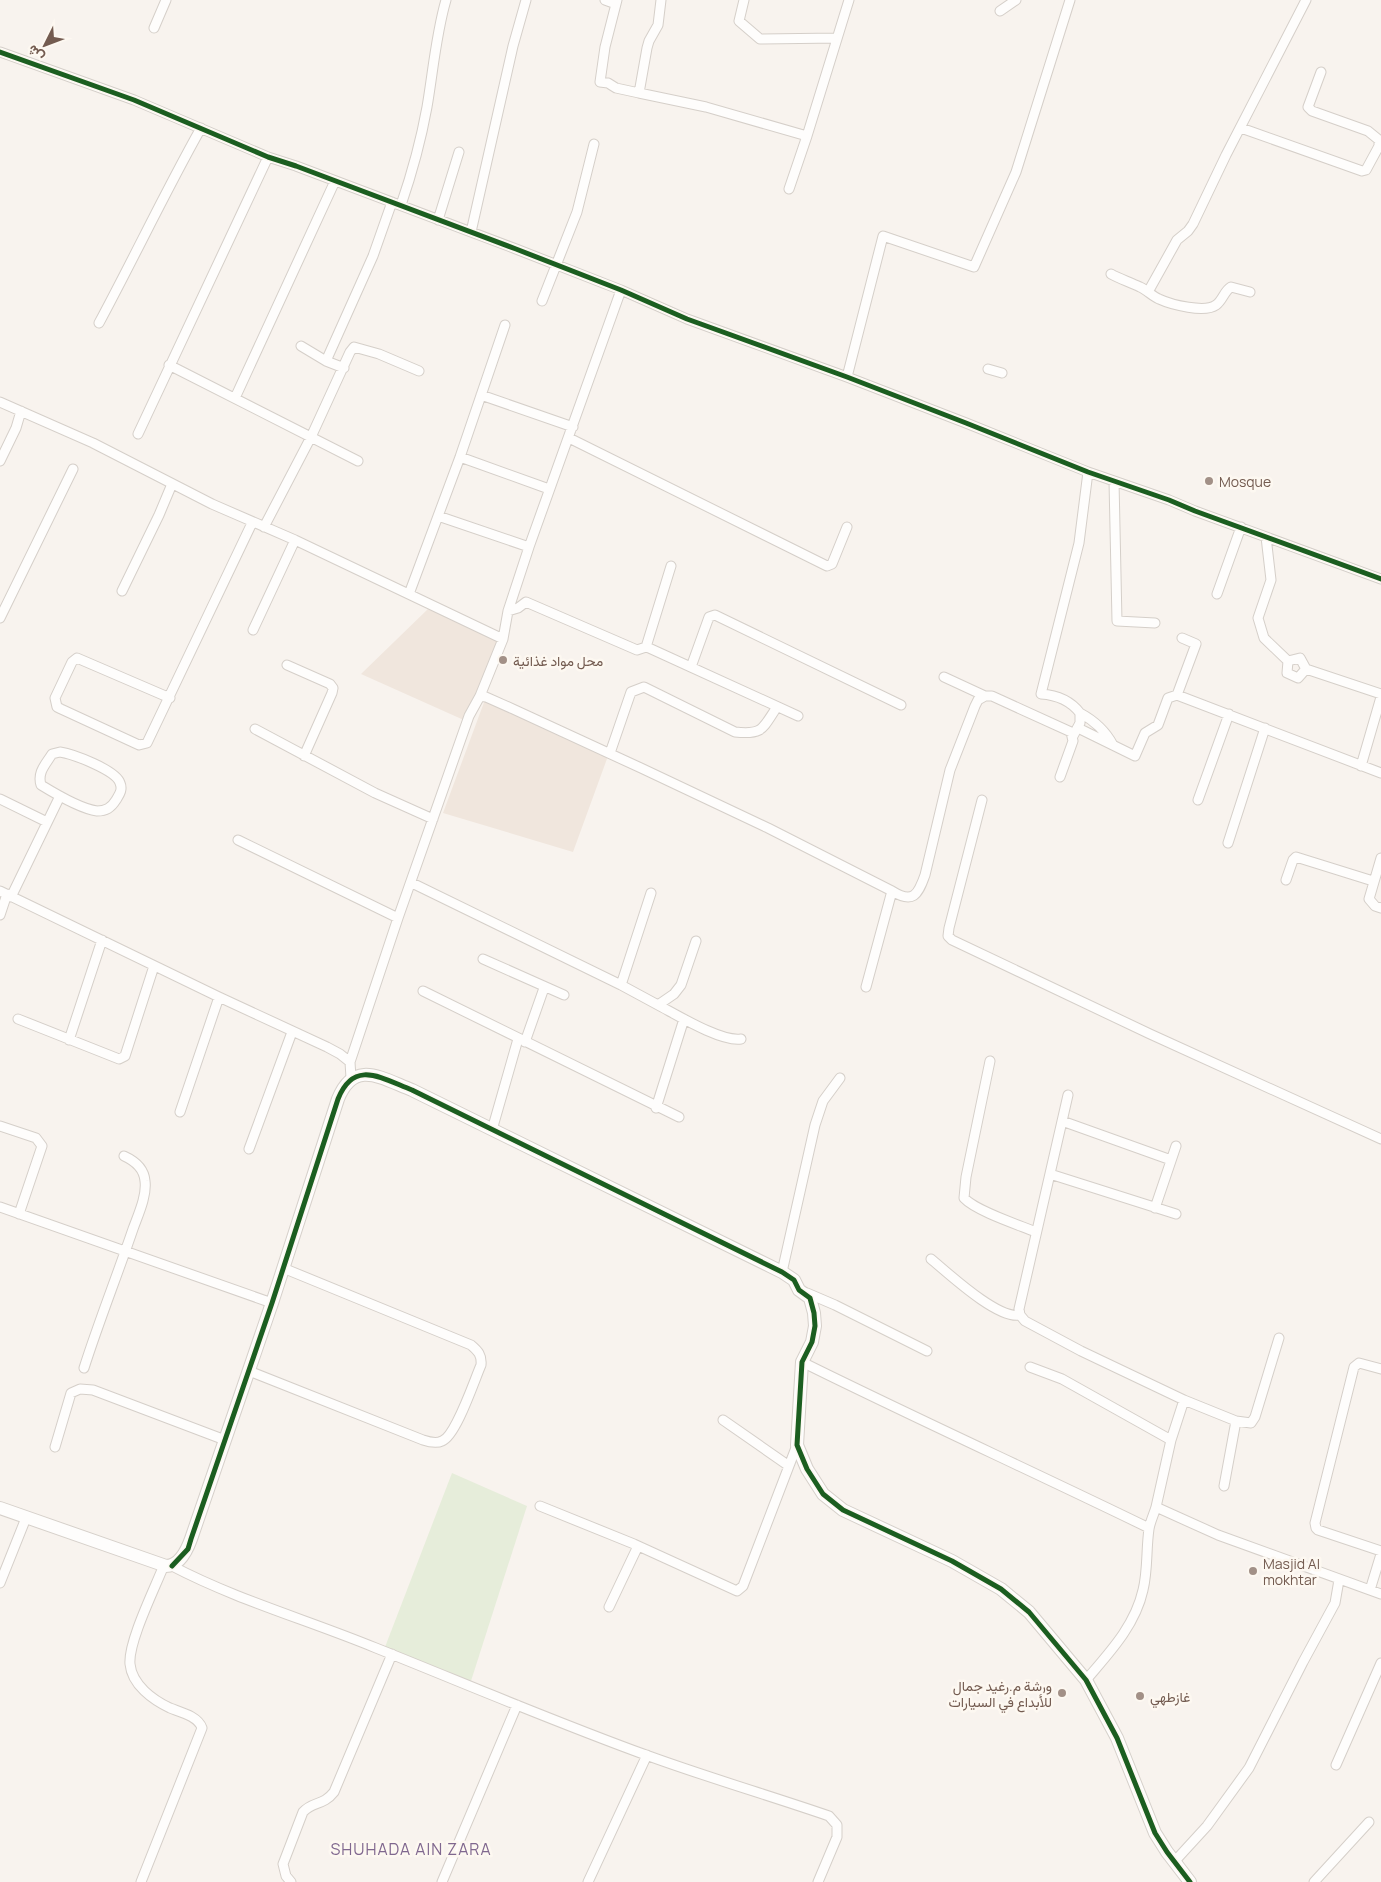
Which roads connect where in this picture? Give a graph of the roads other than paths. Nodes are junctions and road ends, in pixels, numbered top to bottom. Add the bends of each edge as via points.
1 (166, 0) edge
2 (446, 0) edge
3 (526, 0) edge
4 (605, 0) edge
5 (661, 0) edge
6 (744, 0) edge
7 (849, 0) edge
8 (1016, 0) edge
9 (1070, 0) edge
10 (1306, 0) edge
11 (617, 2) edge
12 (1000, 11) dead end
13 (154, 28) dead end
14 (837, 38) junction
15 (0, 52) edge
16 (1321, 72) dead end
17 (639, 93) junction
18 (201, 128) junction
19 (1241, 128) junction
20 (807, 136) junction
21 (594, 144) dead end
22 (459, 152) dead end
23 (268, 158) junction
24 (335, 181) junction
25 (789, 189) dead end
26 (392, 202) junction
27 (401, 205) junction
28 (438, 220) junction
29 (470, 232) junction
30 (556, 265) junction
31 (1111, 274) dead end
32 (620, 290) junction
33 (1148, 292) junction
34 (1250, 292) dead end
35 (542, 301) dead end
36 (99, 323) dead end
37 (505, 325) dead end
38 (301, 346) dead end
39 (326, 361) junction
40 (170, 365) junction
41 (344, 368) junction
42 (988, 369) dead end
43 (419, 370) dead end
44 (1002, 373) dead end
45 (847, 377) junction
46 (480, 395) junction
47 (235, 398) junction
48 (0, 402) edge
49 (21, 411) junction
50 (573, 427) junction
51 (138, 434) dead end
52 (311, 437) junction
53 (569, 438) junction
54 (460, 457) junction
55 (0, 461) edge
56 (358, 461) dead end
57 (73, 469) dead end
58 (1088, 472) junction
59 (1114, 482) junction
60 (172, 484) junction
61 (550, 489) junction
62 (438, 516) junction
63 (252, 523) junction
64 (264, 527) junction
65 (847, 527) dead end
66 (1241, 527) junction
67 (1266, 537) junction
68 (295, 540) junction
69 (529, 547) junction
70 (671, 566) dead end
71 (1381, 579) edge
72 (122, 591) dead end
73 (409, 594) junction
74 (1218, 594) dead end
75 (508, 611) junction
76 (0, 618) edge
77 (1155, 623) dead end
78 (253, 630) dead end
79 (1182, 638) dead end
80 (503, 639) junction
81 (646, 647) junction
82 (1288, 660) junction
83 (287, 665) dead end
84 (691, 667) junction
85 (1306, 669) junction
86 (944, 677) dead end
87 (1177, 695) junction
88 (480, 696) junction
89 (985, 696) junction
90 (1381, 696) edge
91 (170, 698) junction
92 (901, 705) dead end
93 (777, 707) junction
94 (1080, 713) junction
95 (1230, 714) junction
96 (798, 716) dead end
97 (1265, 728) junction
98 (255, 729) dead end
99 (1075, 732) junction
100 (1113, 745) junction
101 (610, 754) junction
102 (304, 756) junction
103 (1360, 766) junction
104 (1381, 773) edge
105 (1060, 777) dead end
106 (60, 796) junction
107 (0, 799) edge
108 (982, 800) dead end
109 (1198, 800) dead end
110 (433, 819) junction
111 (47, 822) junction
112 (238, 840) dead end
113 (1228, 843) dead end
114 (1381, 858) edge
115 (1286, 880) dead end
116 (1373, 881) junction
117 (412, 883) junction
118 (892, 891) junction
119 (651, 892) dead end
120 (6, 894) edge
121 (1381, 908) edge
122 (0, 914) edge
123 (398, 918) junction
124 (102, 940) junction
125 (696, 941) dead end
126 (483, 959) dead end
127 (154, 966) junction
128 (621, 985) junction
129 (866, 987) dead end
130 (544, 988) junction
131 (423, 991) dead end
132 (564, 995) dead end
133 (219, 997) junction
134 (658, 1005) junction
135 (18, 1019) dead end
136 (684, 1019) junction
137 (292, 1032) junction
138 (741, 1039) dead end
139 (69, 1040) junction
140 (522, 1040) junction
141 (990, 1060) dead end
142 (350, 1062) junction
143 (351, 1078) junction
144 (840, 1078) dead end
145 (1068, 1095) dead end
146 (656, 1108) junction
147 (180, 1112) dead end
148 (679, 1118) dead end
149 (1062, 1121) junction
150 (0, 1126) edge
151 (492, 1130) junction
152 (1381, 1139) edge
153 (1176, 1146) dead end
154 (248, 1149) dead end
155 (124, 1156) dead end
156 (1171, 1160) junction
157 (1050, 1174) junction
158 (0, 1207) edge
159 (1155, 1208) junction
160 (19, 1214) junction
161 (1176, 1214) dead end
162 (1036, 1232) junction
163 (126, 1250) junction
164 (931, 1259) dead end
165 (283, 1268) junction
166 (782, 1272) junction
167 (800, 1290) junction
168 (272, 1303) junction
169 (1020, 1315) junction
170 (1279, 1338) dead end
171 (927, 1351) dead end
172 (802, 1362) junction
173 (1030, 1367) dead end
174 (84, 1368) dead end
175 (249, 1370) junction
176 (1381, 1370) edge
177 (1184, 1400) junction
178 (723, 1420) dead end
179 (1236, 1421) junction
180 (225, 1440) junction
181 (1171, 1440) junction
182 (797, 1445) junction
183 (55, 1447) dead end
184 (789, 1466) junction
185 (1224, 1486) dead end
186 (540, 1506) dead end
187 (1156, 1507) junction
188 (0, 1508) edge
189 (26, 1518) junction
190 (1149, 1528) junction
191 (638, 1546) junction
192 (1381, 1553) edge
193 (168, 1566) junction
194 (1339, 1580) junction
195 (0, 1583) edge
196 (1370, 1590) junction
197 (1381, 1594) edge
198 (609, 1607) dead end
199 (392, 1654) junction
200 (1381, 1663) edge
201 (1086, 1680) junction
202 (517, 1705) junction
203 (647, 1755) junction
204 (1336, 1765) dead end
205 (1369, 1822) dead end
206 (1174, 1862) junction
207 (141, 1882) edge
208 (291, 1882) edge
209 (442, 1882) edge
210 (588, 1882) edge
211 (818, 1882) edge
212 (1190, 1882) edge
213 (1314, 1882) edge

1 - 13 street
2 - 27 street via 427,108
3 - 29 street
4 - 11 street
5 - 17 street via 658,25 646,48
6 - 14 street via 739,21 760,39
7 - 14 street
8 - 12 street
9 - 45 street via 1016,172 974,267 883,236
10 - 19 street
11 - 17 street via 600,82
14 - 20 street
15 - 18 street
16 - 19 street via 1308,107 1368,131 1379,140 1366,170
17 - 20 street via 706,107
18 - 23 street
18 - 36 street
19 - 33 street via 1193,224 1176,240
20 - 25 street
21 - 30 street via 577,212
22 - 28 street
23 - 24 street
23 - 40 street
24 - 26 street
24 - 47 street
26 - 27 street
26 - 39 street via 373,256
27 - 28 street
28 - 29 street
29 - 30 street
30 - 32 street
30 - 35 street
31 - 33 street
32 - 45 street via 695,322
32 - 50 street
33 - 34 street via 1170,303 1205,309 1217,304 1231,287
37 - 46 street
38 - 39 street
39 - 41 street
40 - 47 street
40 - 51 street
41 - 43 street via 354,347
41 - 52 street
42 - 44 street
45 - 58 street
46 - 50 street
46 - 54 street
47 - 52 street
48 - 49 street
49 - 55 street
49 - 60 street via 92,442
50 - 53 street
52 - 56 street
52 - 64 street
53 - 61 street
53 - 65 street via 827,566 832,564
54 - 61 street
54 - 62 street
57 - 76 street
58 - 59 street
58 - 94 street via 1079,543 1040,694 1054,695
59 - 66 street
59 - 77 street via 1117,621
60 - 63 street
60 - 72 street
61 - 69 street
62 - 69 street
62 - 73 street
63 - 64 street
63 - 91 street
64 - 68 street
66 - 67 street
66 - 74 street
67 - 71 street
67 - 82 street via 1271,580 1258,618 1264,638
68 - 73 street
68 - 78 street
69 - 75 street
70 - 81 street
73 - 80 street
75 - 80 street
75 - 81 street via 526,602 637,650
79 - 87 street via 1196,644
80 - 88 street
81 - 84 street
82 - 85 street via 1300,658
82 - 85 street via 1286,673 1298,678
83 - 102 street via 333,688
84 - 92 street via 709,617 715,615
84 - 93 street
85 - 90 street
86 - 89 street
87 - 95 street
87 - 100 street via 1168,698 1158,725 1145,733 1135,756
88 - 101 street
88 - 110 street via 469,716
89 - 99 street via 992,696
89 - 118 street via 975,706 950,770 920,890 910,897
90 - 103 street
91 - 91 street via 149,740 143,745 61,710 55,698 77,658
93 - 96 street
93 - 101 street via 762,729 751,734 735,732 644,687 631,692
94 - 99 street
94 - 100 street via 1105,731
95 - 97 street
95 - 109 street
97 - 103 street
97 - 113 street
98 - 102 street
99 - 100 street
99 - 105 street
101 - 118 street
102 - 110 street
103 - 104 street
106 - 106 street via 41,785 39,780 52,754 60,752 115,775 120,782 121,790 112,807 105,810 95,811
106 - 111 street
107 - 111 street
108 - 152 street via 949,928 948,936 952,940
110 - 117 street
111 - 120 street
112 - 123 street
114 - 116 street
115 - 116 street via 1296,857
116 - 121 street via 1369,899
117 - 123 street
117 - 128 street
118 - 129 street
119 - 128 street
120 - 122 street
120 - 124 street
123 - 142 street
124 - 127 street
124 - 139 street
125 - 134 street via 681,985
126 - 130 street
127 - 133 street
127 - 139 street via 125,1056 119,1059
128 - 134 street
130 - 132 street
130 - 140 street
131 - 140 street
133 - 137 street
133 - 147 street
134 - 136 street
135 - 139 street
136 - 138 street via 732,1040
136 - 146 street
137 - 142 street via 340,1054
137 - 154 street
140 - 146 street
140 - 151 street
141 - 162 street via 964,1198
142 - 143 street
143 - 151 street via 371,1075 412,1090
143 - 165 street via 338,1100
144 - 166 street via 823,1101 815,1125
145 - 149 street
146 - 148 street
149 - 156 street
149 - 157 street
150 - 160 street via 36,1138 42,1146
151 - 166 street
153 - 156 street
155 - 163 street via 139,1165 145,1181
156 - 159 street
157 - 159 street
157 - 162 street
158 - 160 street
159 - 161 street
160 - 163 street
162 - 169 street
163 - 168 street
163 - 174 street
164 - 169 street via 964,1288 1002,1313 1013,1317
165 - 168 street
165 - 175 street via 471,1345 479,1352 481,1365 455,1427 444,1441 436,1443
166 - 167 street via 794,1280
167 - 171 street
167 - 172 street via 810,1298 815,1326 812,1342
168 - 175 street
169 - 177 street via 1025,1321 1081,1351
170 - 179 street via 1255,1417 1251,1423
172 - 182 street
172 - 190 street
173 - 181 street via 1062,1379
175 - 180 street
176 - 192 street via 1359,1363 1354,1367 1315,1523 1318,1530
177 - 179 street
177 - 181 street
178 - 184 street
179 - 185 street
180 - 183 street via 93,1390 80,1389 71,1393
180 - 193 street via 188,1548
181 - 187 street
182 - 184 street
182 - 201 street via 823,1494 843,1510 952,1561 1002,1589 1029,1612
184 - 191 street via 741,1590 734,1591
186 - 191 street
187 - 190 street
187 - 194 street via 1218,1535
188 - 189 street
189 - 193 street
189 - 195 street
190 - 201 street via 1147,1563 1138,1608
191 - 198 street
192 - 196 street
193 - 199 street
193 - 207 street via 134,1640 130,1664 145,1692 159,1703 197,1720 202,1728
194 - 196 street
194 - 206 street via 1334,1603 1249,1768 1207,1826
196 - 197 street
199 - 202 street
199 - 208 street via 334,1792 327,1800 303,1812 283,1864
200 - 204 street
201 - 206 street via 1117,1738 1155,1833
202 - 203 street
202 - 209 street
203 - 210 street
203 - 211 street via 829,1816 837,1825 837,1837
205 - 213 street
206 - 212 street

